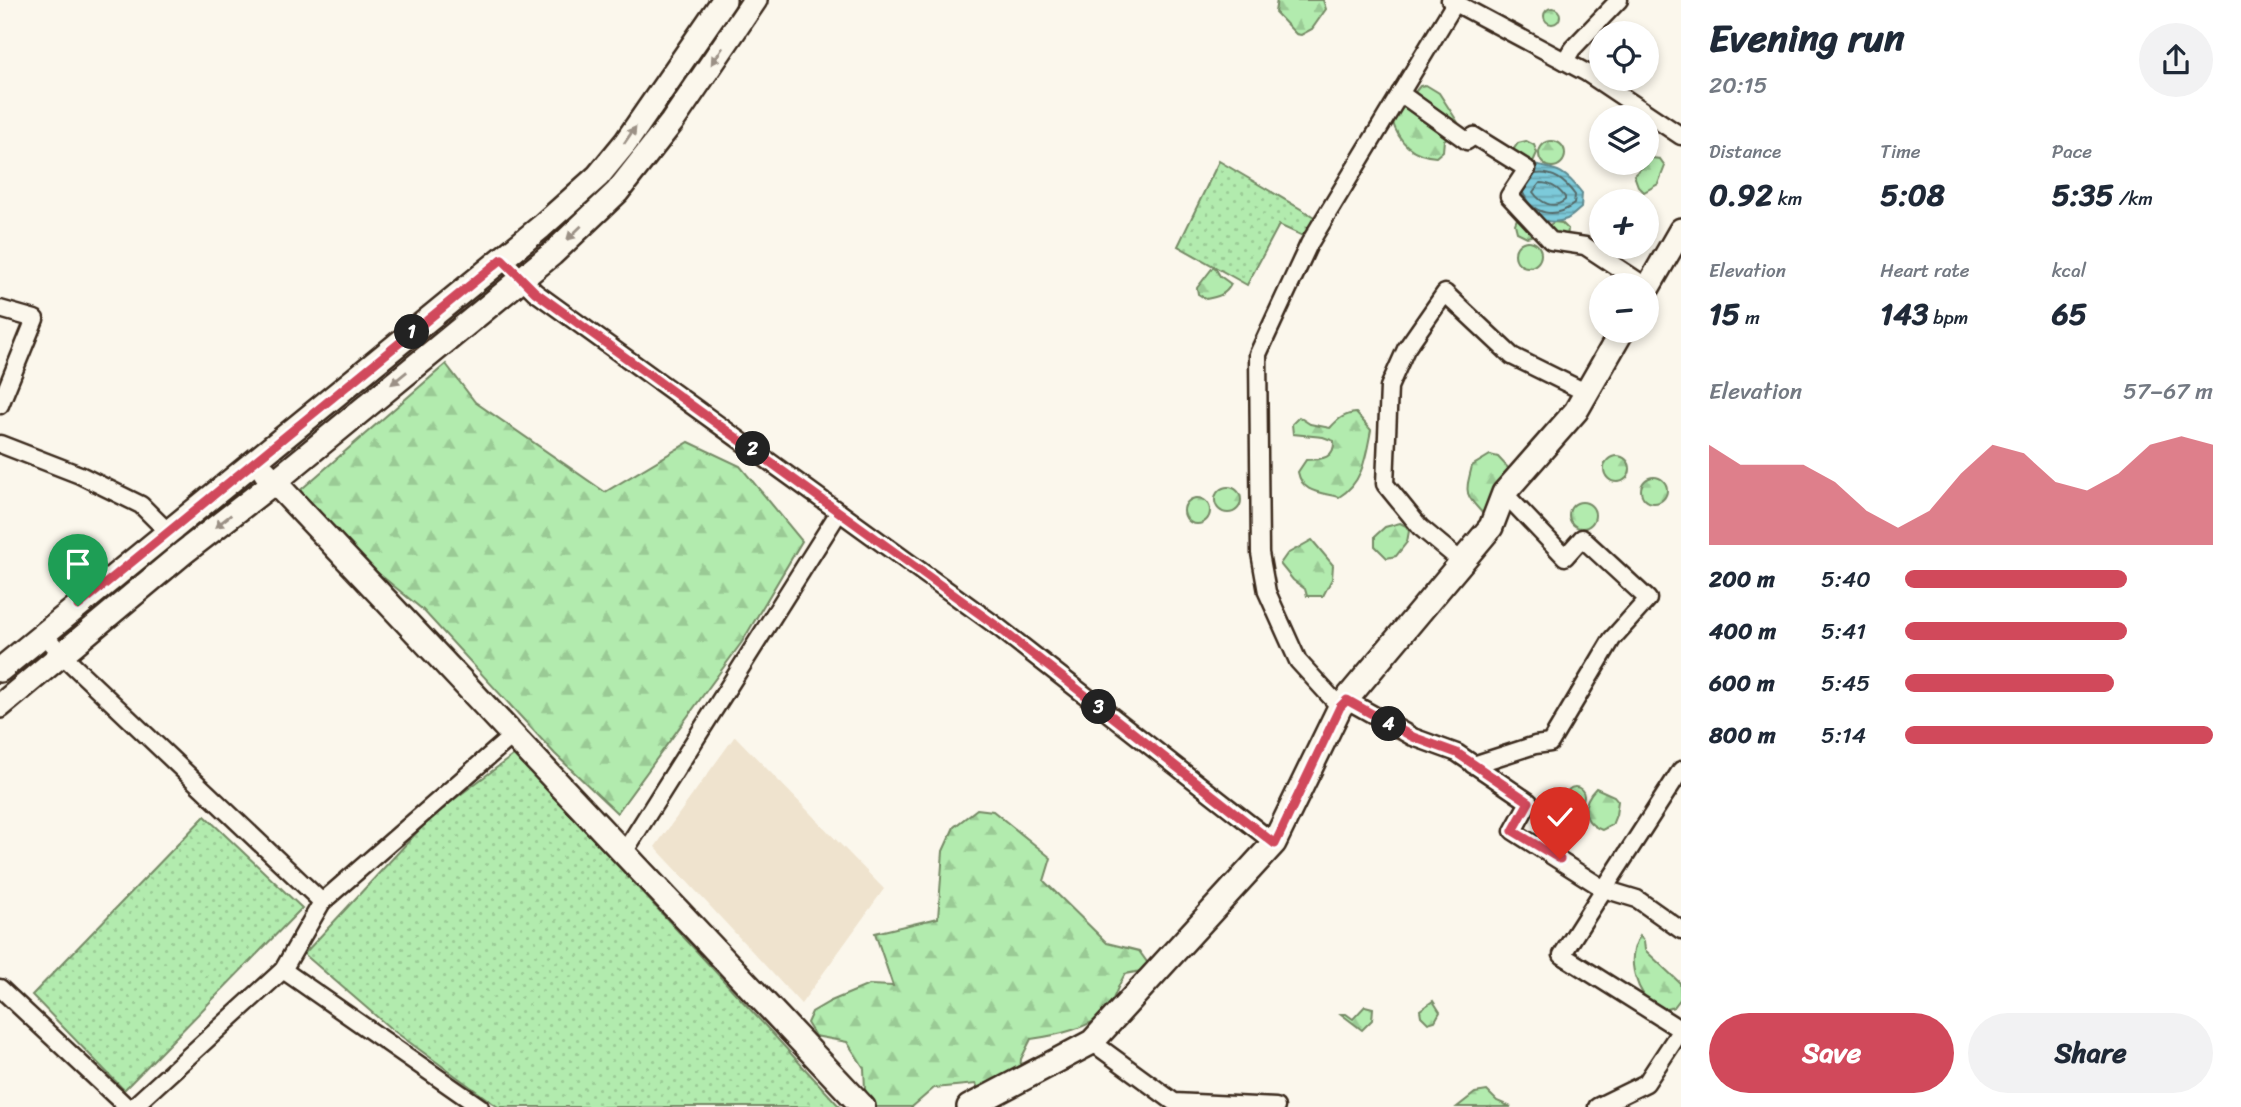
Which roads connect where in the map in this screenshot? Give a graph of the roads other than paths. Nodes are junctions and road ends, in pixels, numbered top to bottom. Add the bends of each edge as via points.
1 (724, 0) edge
2 (755, 0) edge
3 (1619, 0) edge
4 (1452, 1) edge
5 (1476, 6) edge
6 (1566, 61) junction
7 (1400, 93) junction
8 (1681, 136) edge
9 (598, 176) junction
10 (617, 192) junction
11 (1681, 230) edge
12 (502, 259) junction
13 (1625, 273) edge
14 (1655, 273) edge
15 (521, 279) junction
16 (0, 309) edge
17 (1615, 343) edge
18 (1587, 393) junction
19 (0, 405) edge
20 (0, 444) edge
21 (256, 460) junction
22 (273, 483) junction
23 (1504, 493) junction
24 (839, 512) junction
25 (168, 532) junction
26 (1462, 562) junction
27 (44, 634) junction
28 (62, 654) junction
29 (0, 670) edge
30 (1344, 704) junction
31 (0, 706) edge
32 (512, 736) junction
33 (1473, 765) junction
34 (1681, 771) edge
35 (1275, 844) junction
36 (628, 846) dead end
37 (1604, 889) junction
38 (322, 902) junction
39 (1681, 930) edge
40 (283, 970) junction
41 (0, 988) edge
42 (1681, 1030) edge
43 (1092, 1042) junction
44 (1174, 1104) edge
45 (127, 1107) edge
46 (133, 1107) edge
47 (480, 1107) edge
48 (863, 1107) edge
49 (969, 1107) edge
50 (1276, 1107) edge
51 (1597, 1107) edge

9 -> 1 main road
2 -> 10 main road via 672,122
3 - 6 street
4 - 5 street
4 - 7 street
5 - 6 street
6 - 8 street
7 - 13 street via 1466,141 1474,136 1527,169 1509,196 1551,241 1585,246
7 - 30 street via 1309,244 1258,354 1260,554 1267,592 1298,661
9 - 10 main road
9 - 12 main road
10 -> 15 main road
11 - 14 main road
12 - 15 street
12 - 21 main road
15 -> 22 main road
15 - 24 street
16 - 19 street via 35,319
17 - 18 main road
18 - 23 main road
18 - 26 street via 1512,356 1445,293 1406,349 1389,387 1385,484 1420,527
20 - 25 street via 141,505
21 - 22 main road
21 - 25 main road
22 -> 28 main road
22 - 32 main road
23 - 26 main road via 1491,527
23 - 33 street via 1565,557 1582,538 1648,599 1612,639 1550,743
24 - 35 street via 998,627
24 - 36 street
25 - 27 main road
26 - 30 main road
27 - 28 street
27 - 29 main road
28 - 31 main road
28 - 38 street
30 - 33 street via 1457,753
30 - 35 main road
32 - 38 street
32 - 48 main road
33 - 37 street via 1529,802 1513,831
34 - 37 street
35 - 43 main road
37 - 39 street via 1637,900
37 - 42 street via 1562,955
38 - 40 street
40 - 46 street
40 - 47 street
41 - 45 street
42 - 51 street via 1646,1083
43 - 44 street
43 - 49 main road
44 - 50 street

